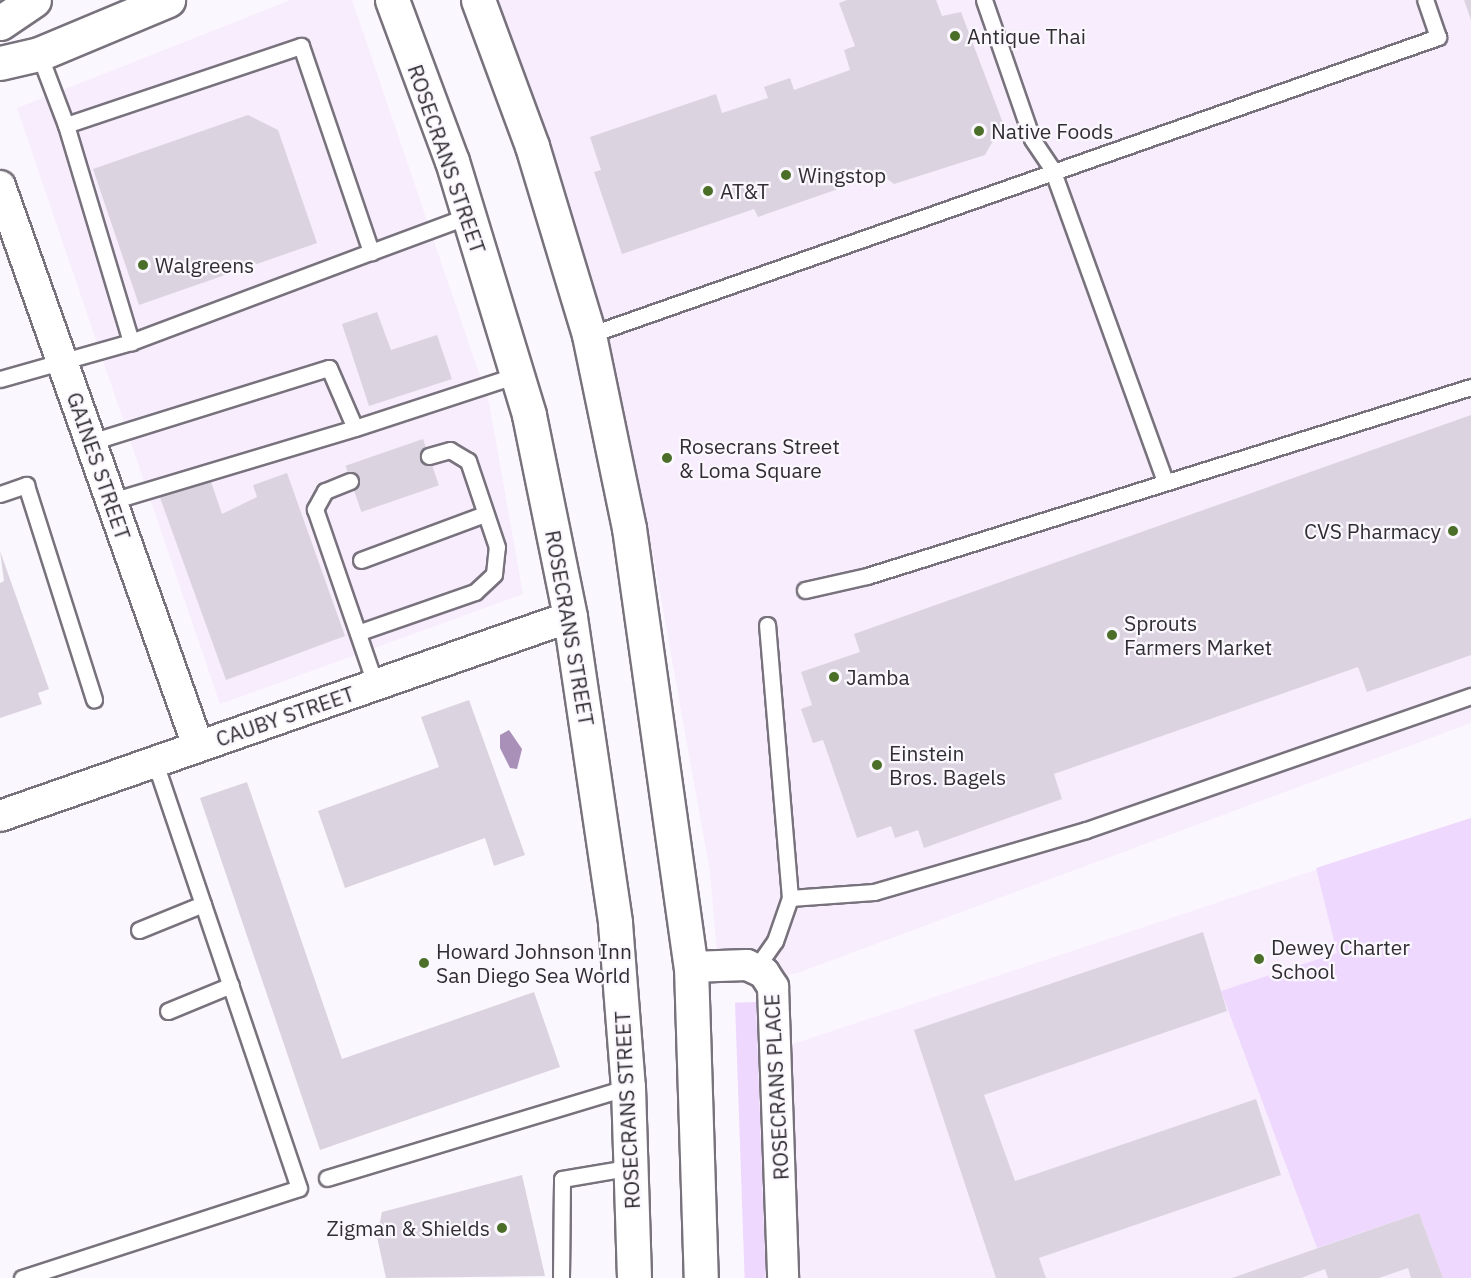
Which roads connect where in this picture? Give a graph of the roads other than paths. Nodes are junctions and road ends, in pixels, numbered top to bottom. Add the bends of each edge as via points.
1 (34, 0) edge
2 (168, 0) edge
3 (392, 0) edge
4 (478, 0) edge
5 (984, 0) edge
6 (1425, 0) edge
7 (0, 22) edge
8 (39, 54) junction
9 (0, 63) edge
10 (66, 125) junction
11 (1052, 169) junction
12 (0, 186) edge
13 (468, 216) junction
14 (371, 252) junction
15 (589, 335) junction
16 (131, 342) junction
17 (60, 358) junction
18 (517, 375) junction
19 (0, 379) edge
20 (1471, 387) edge
21 (355, 428) junction
22 (91, 442) junction
23 (429, 456) dead end
24 (350, 481) dead end
25 (1165, 482) junction
26 (0, 494) edge
27 (112, 501) junction
28 (485, 514) junction
29 (361, 560) dead end
30 (805, 590) dead end
31 (570, 617) junction
32 (767, 625) dead end
33 (360, 632) junction
34 (375, 683) junction
35 (1471, 696) edge
36 (94, 699) dead end
37 (198, 746) junction
38 (154, 762) junction
39 (0, 816) edge
40 (790, 898) junction
41 (203, 904) junction
42 (139, 930) dead end
43 (691, 967) junction
44 (756, 968) junction
45 (231, 985) junction
46 (168, 1011) dead end
47 (628, 1087) junction
48 (632, 1167) junction
49 (327, 1178) dead end
50 (22, 1278) edge
51 (561, 1278) edge
52 (634, 1278) edge
53 (701, 1278) edge
54 (783, 1278) edge

1 - 7 main road
2 - 8 main road
3 - 13 main road, ROSECRANS STREET
4 - 15 main road via 532,146
5 - 11 lane via 1032,139
6 - 11 lane via 1438,37
8 - 9 main road
8 - 10 lane
10 - 14 lane via 301,46
10 - 16 lane
11 - 15 lane
11 - 25 lane
12 - 17 street, GAINES STREET
13 - 14 lane
13 - 18 main road, ROSECRANS STREET
14 - 16 lane
15 - 43 main road via 647,632
16 - 17 lane
17 - 19 lane
17 - 22 street, GAINES STREET
18 - 21 lane
18 - 31 main road, ROSECRANS STREET
20 - 25 lane
21 - 22 lane via 329,368
21 - 27 lane
22 - 27 street, GAINES STREET
23 - 28 lane via 450,450 464,456
24 - 33 lane via 325,491 315,509
25 - 30 lane via 867,576
26 - 36 lane via 26,485
27 - 37 street, GAINES STREET
28 - 29 lane
28 - 33 lane via 498,560 487,584
31 - 34 street, CAUBY STREET
31 - 47 main road, ROSECRANS STREET via 605,841
32 - 40 lane
33 - 34 lane
34 - 37 street, CAUBY STREET
35 - 40 lane via 1086,830 874,892
37 - 38 street, CAUBY STREET
38 - 39 street, CAUBY STREET
38 - 41 lane
40 - 44 lane via 775,941
41 - 42 lane
41 - 45 lane
43 - 44 street, ROSECRANS PLACE
43 - 53 main road
44 - 54 street, ROSECRANS PLACE via 770,981 774,996
45 - 46 lane
45 - 50 lane via 299,1188
47 - 48 main road, ROSECRANS STREET
47 - 49 lane
48 - 51 lane via 562,1179
48 - 52 main road, ROSECRANS STREET

